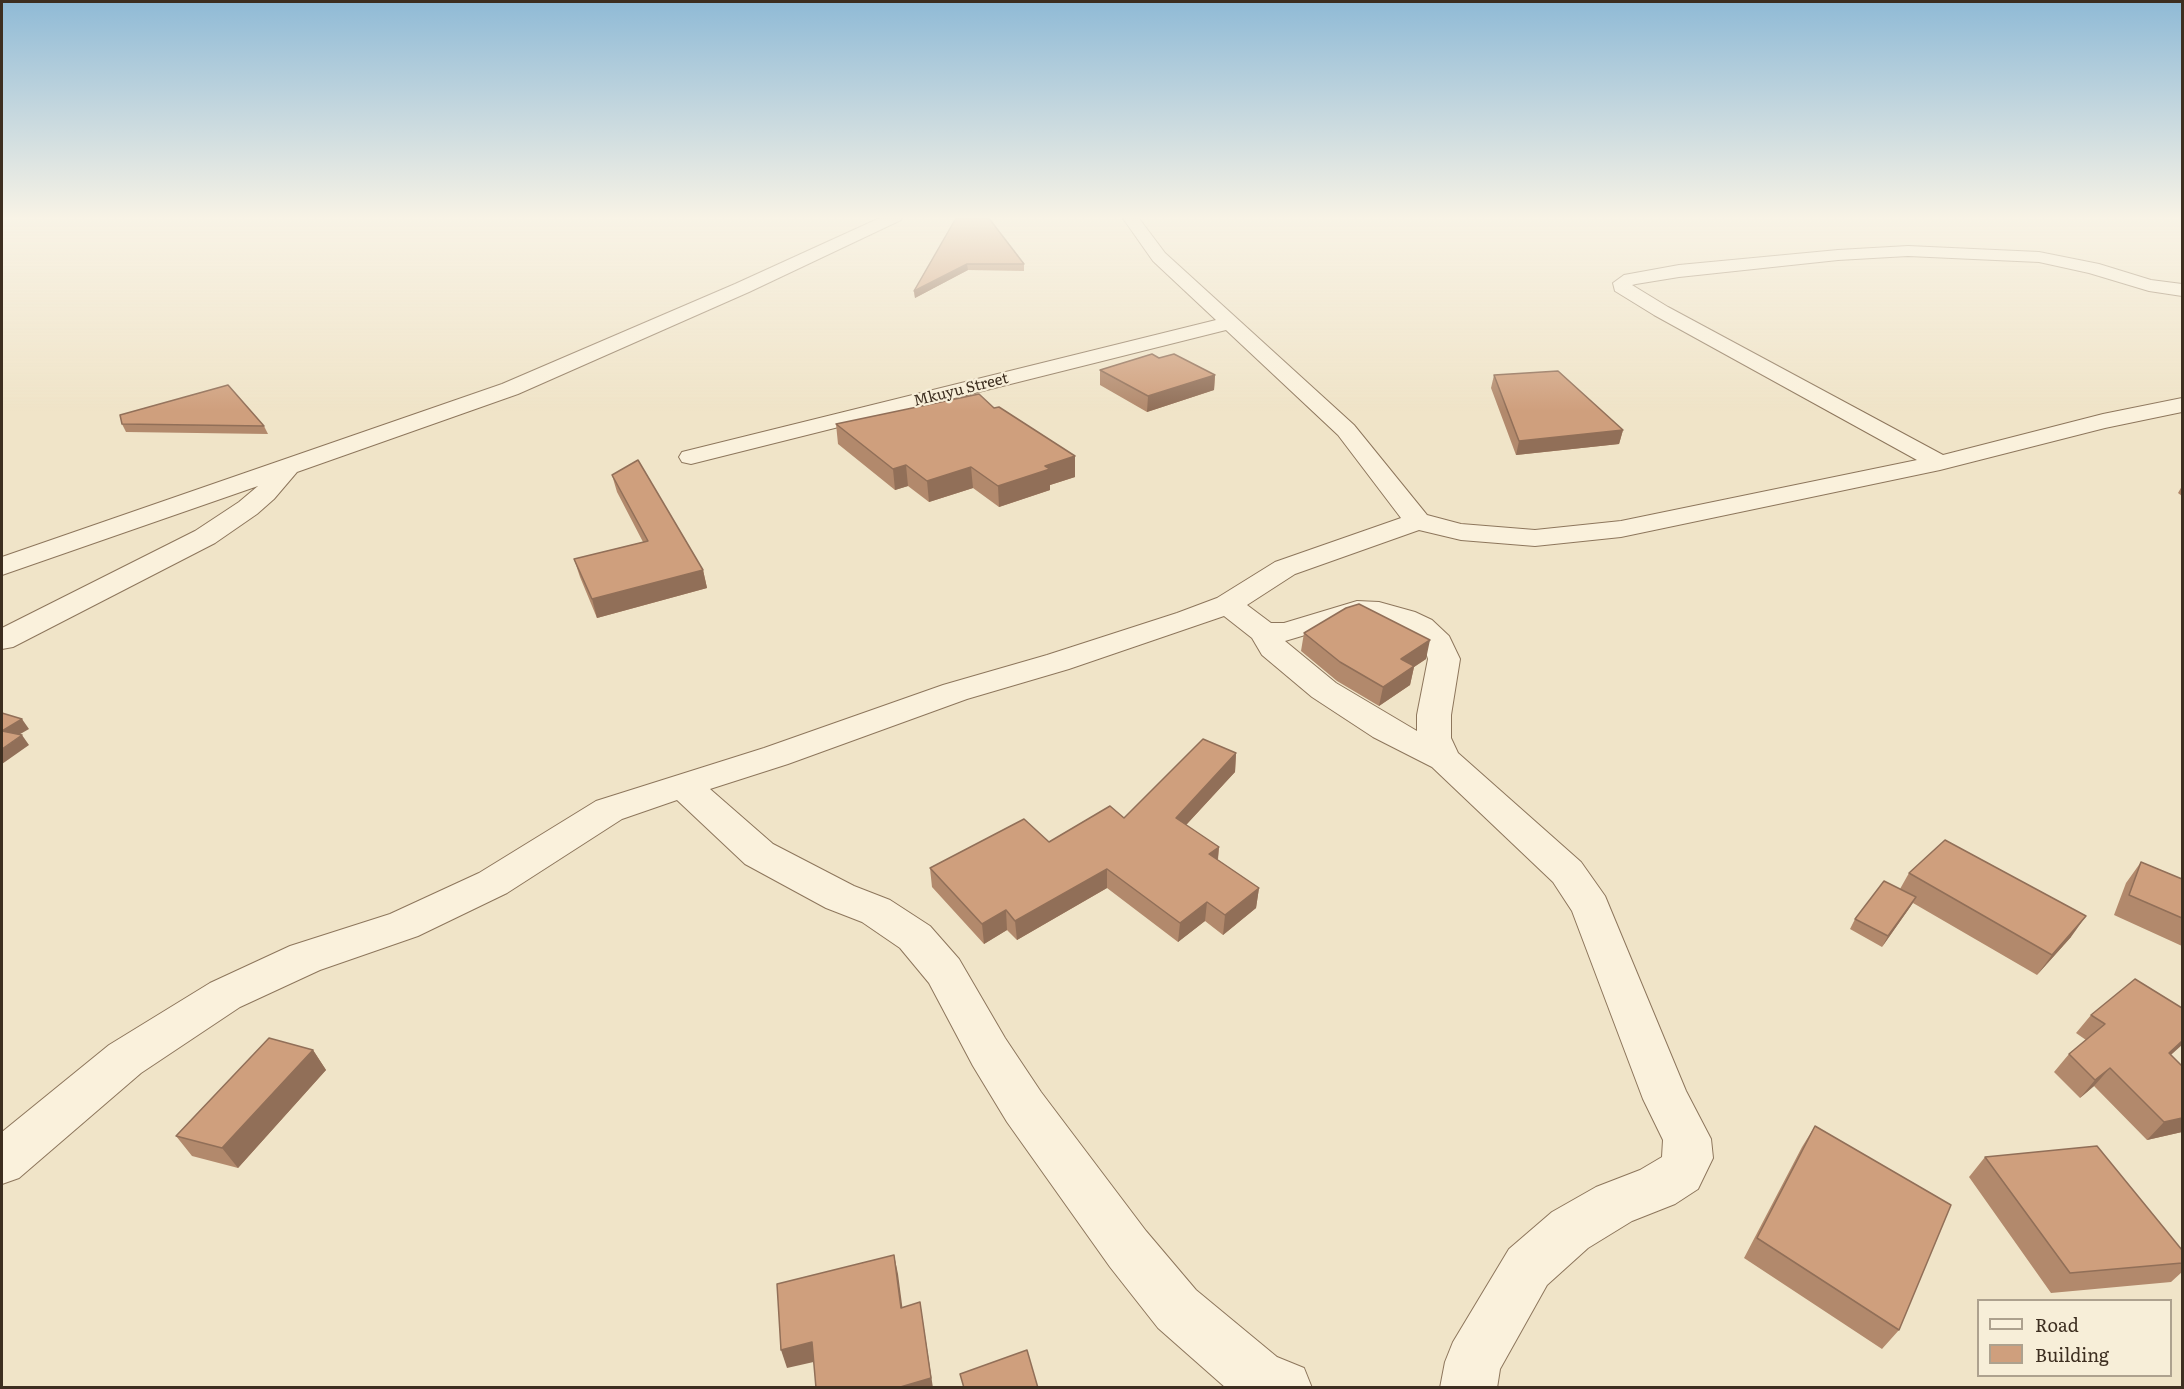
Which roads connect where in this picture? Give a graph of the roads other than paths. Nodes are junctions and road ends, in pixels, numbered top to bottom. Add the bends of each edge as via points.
1 (754, 282) edge
2 (1186, 282) edge
3 (1625, 282) edge
4 (2135, 282) edge
5 (2182, 290) edge
6 (1230, 323) junction
7 (2182, 405) edge
8 (691, 458) dead end
9 (1940, 463) junction
10 (289, 465) junction
11 (1417, 521) junction
12 (2, 567) edge
13 (1228, 604) junction
14 (1264, 633) junction
15 (2, 640) edge
16 (1444, 759) junction
17 (683, 785) junction
18 (2, 1162) edge
19 (1284, 1388) edge
20 (1468, 1388) edge

1 - 10 street via 527,382
2 - 6 street
3 - 9 street via 1622,287 1661,311
4 - 5 street
6 - 8 street, Mkuyu Street
6 - 11 street via 1346,430
7 - 9 street
9 - 11 street via 1621,529 1535,538 1461,532
10 - 12 street
10 - 15 street via 265,493 211,534
11 - 13 street via 1285,568
13 - 14 street
13 - 17 street
14 - 16 street via 1273,648 1324,690 1385,729
14 - 16 street via 1286,632 1357,610 1379,611 1421,627 1438,643 1444,659 1434,738
16 - 20 street via 1567,872 1591,907 1666,1099 1687,1139 1688,1158 1680,1173 1657,1187 1614,1204 1569,1230 1528,1268 1473,1362
17 - 18 street via 609,810 493,883 404,925 305,958 225,995 124,1059
17 - 19 street via 759,854 840,897 876,911 915,937 944,971 1024,1107 1177,1309 1260,1380

